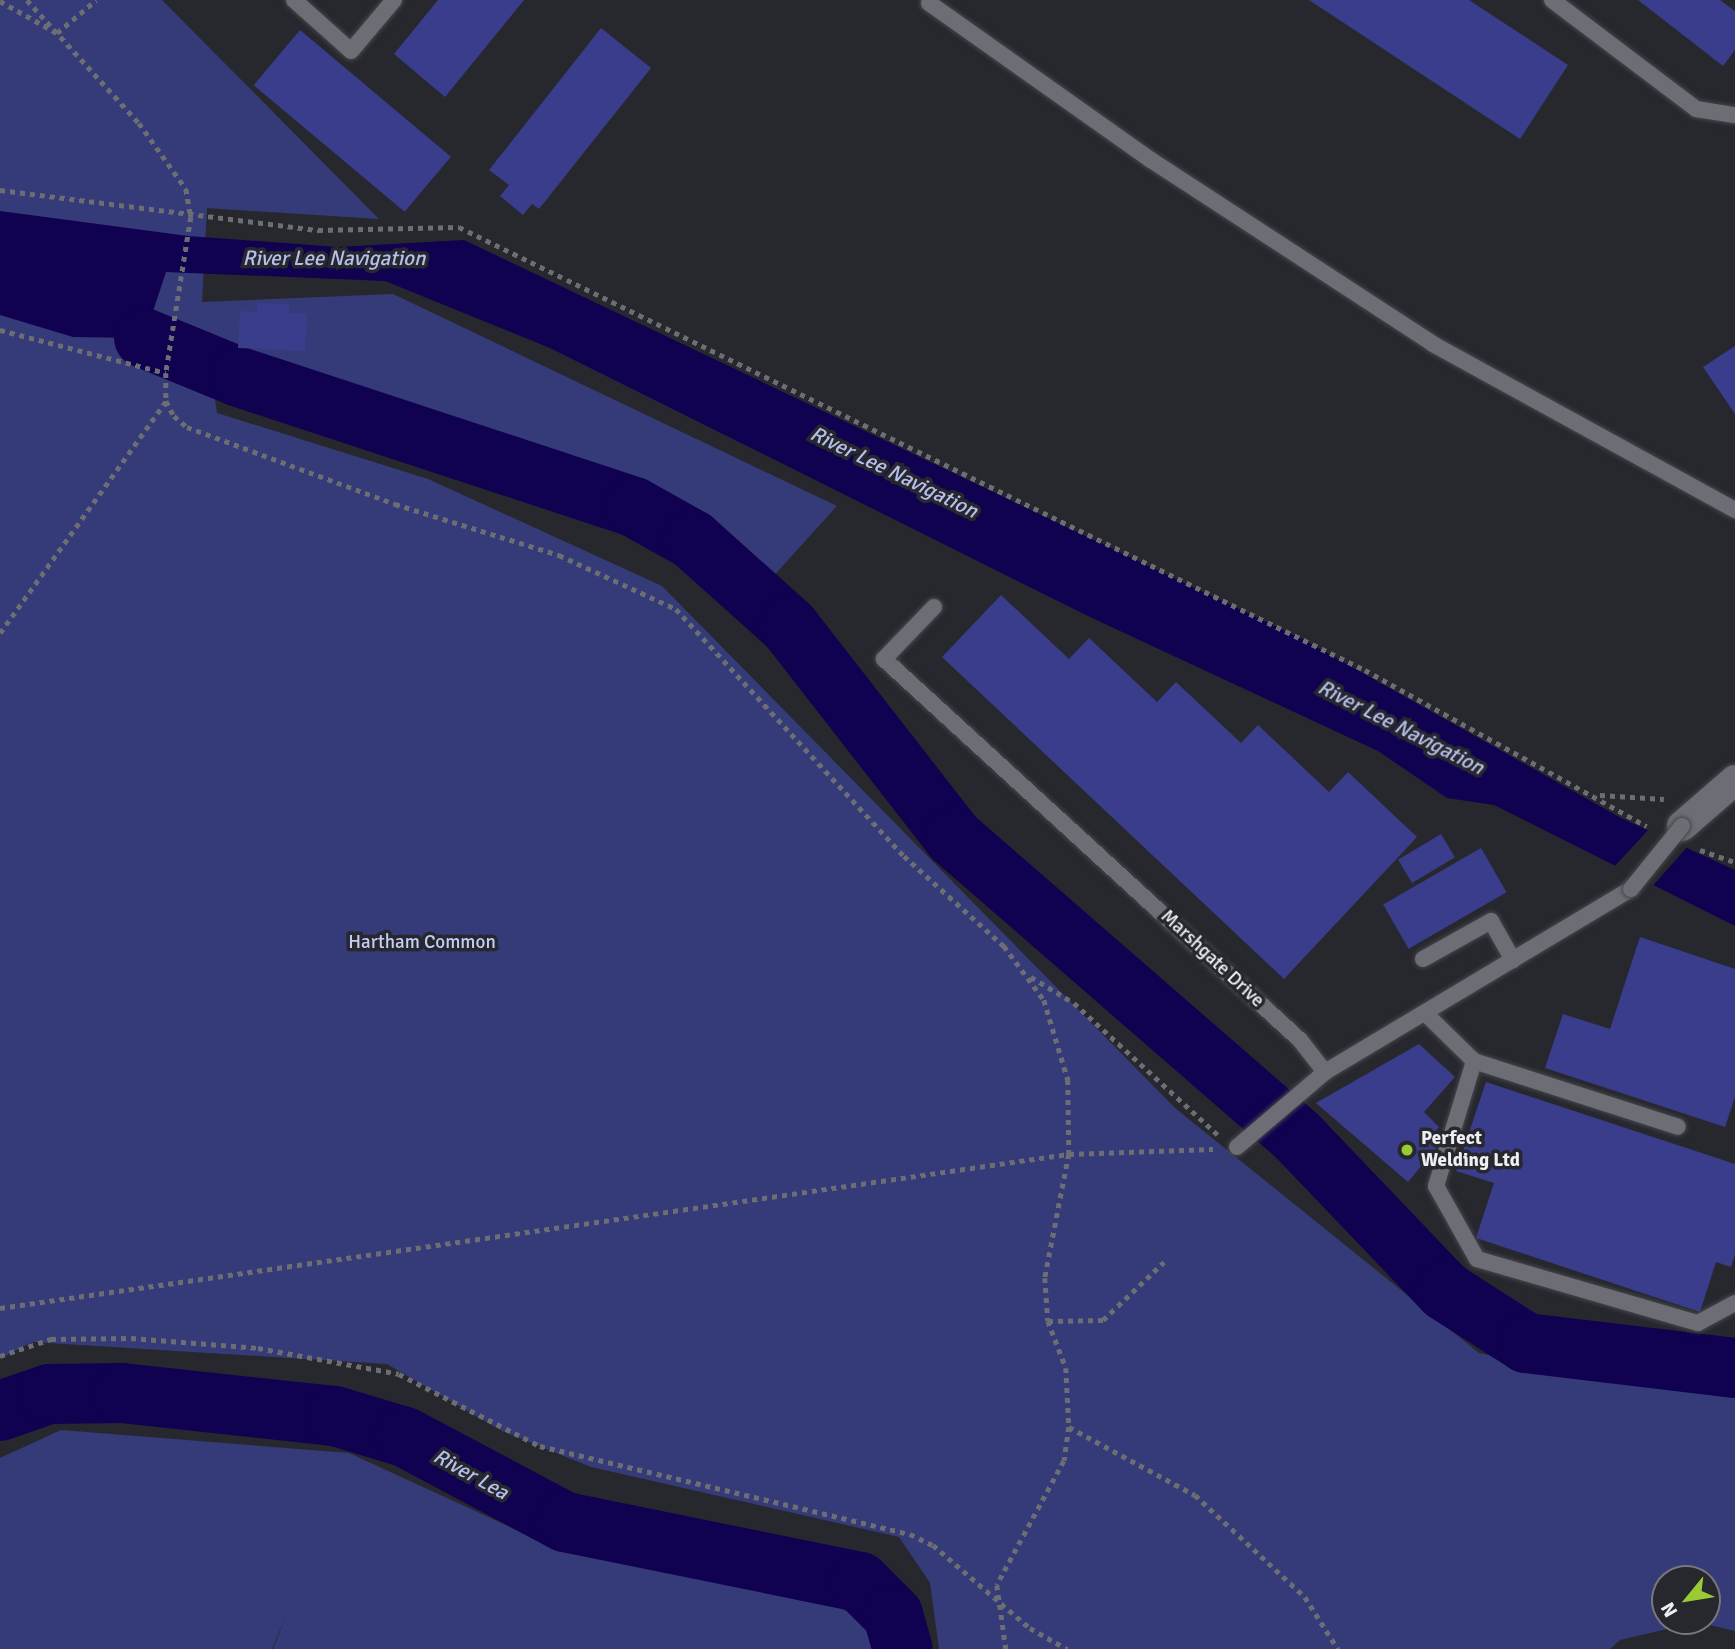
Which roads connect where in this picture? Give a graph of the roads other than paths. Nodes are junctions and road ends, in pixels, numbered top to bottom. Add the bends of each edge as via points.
1 (294, 0) edge
2 (394, 0) edge
3 (1552, 0) edge
4 (929, 3) dead end
5 (1735, 115) edge
6 (1735, 510) edge
7 (933, 607) dead end
8 (1735, 780) edge
9 (1690, 838) joint
10 (1423, 959) dead end
11 (1513, 960) junction
12 (1426, 1014) junction
13 (1474, 1061) junction
14 (1325, 1072) junction
15 (1678, 1127) dead end
16 (1237, 1147) road end
17 (1735, 1303) edge

1 - 2 lane via 351,51
3 - 5 lane via 1696,109
4 - 6 lane via 1151,160 1433,344
7 - 14 lane, Marshgate Drive via 884,659 1300,1041
8 - 9 street
9 - 11 lane, bridge via 1631,889
10 - 11 lane via 1491,921
11 - 12 lane
12 - 13 lane
12 - 14 lane
13 - 15 lane
13 - 17 lane via 1436,1186 1477,1259 1698,1323
14 - 16 lane

